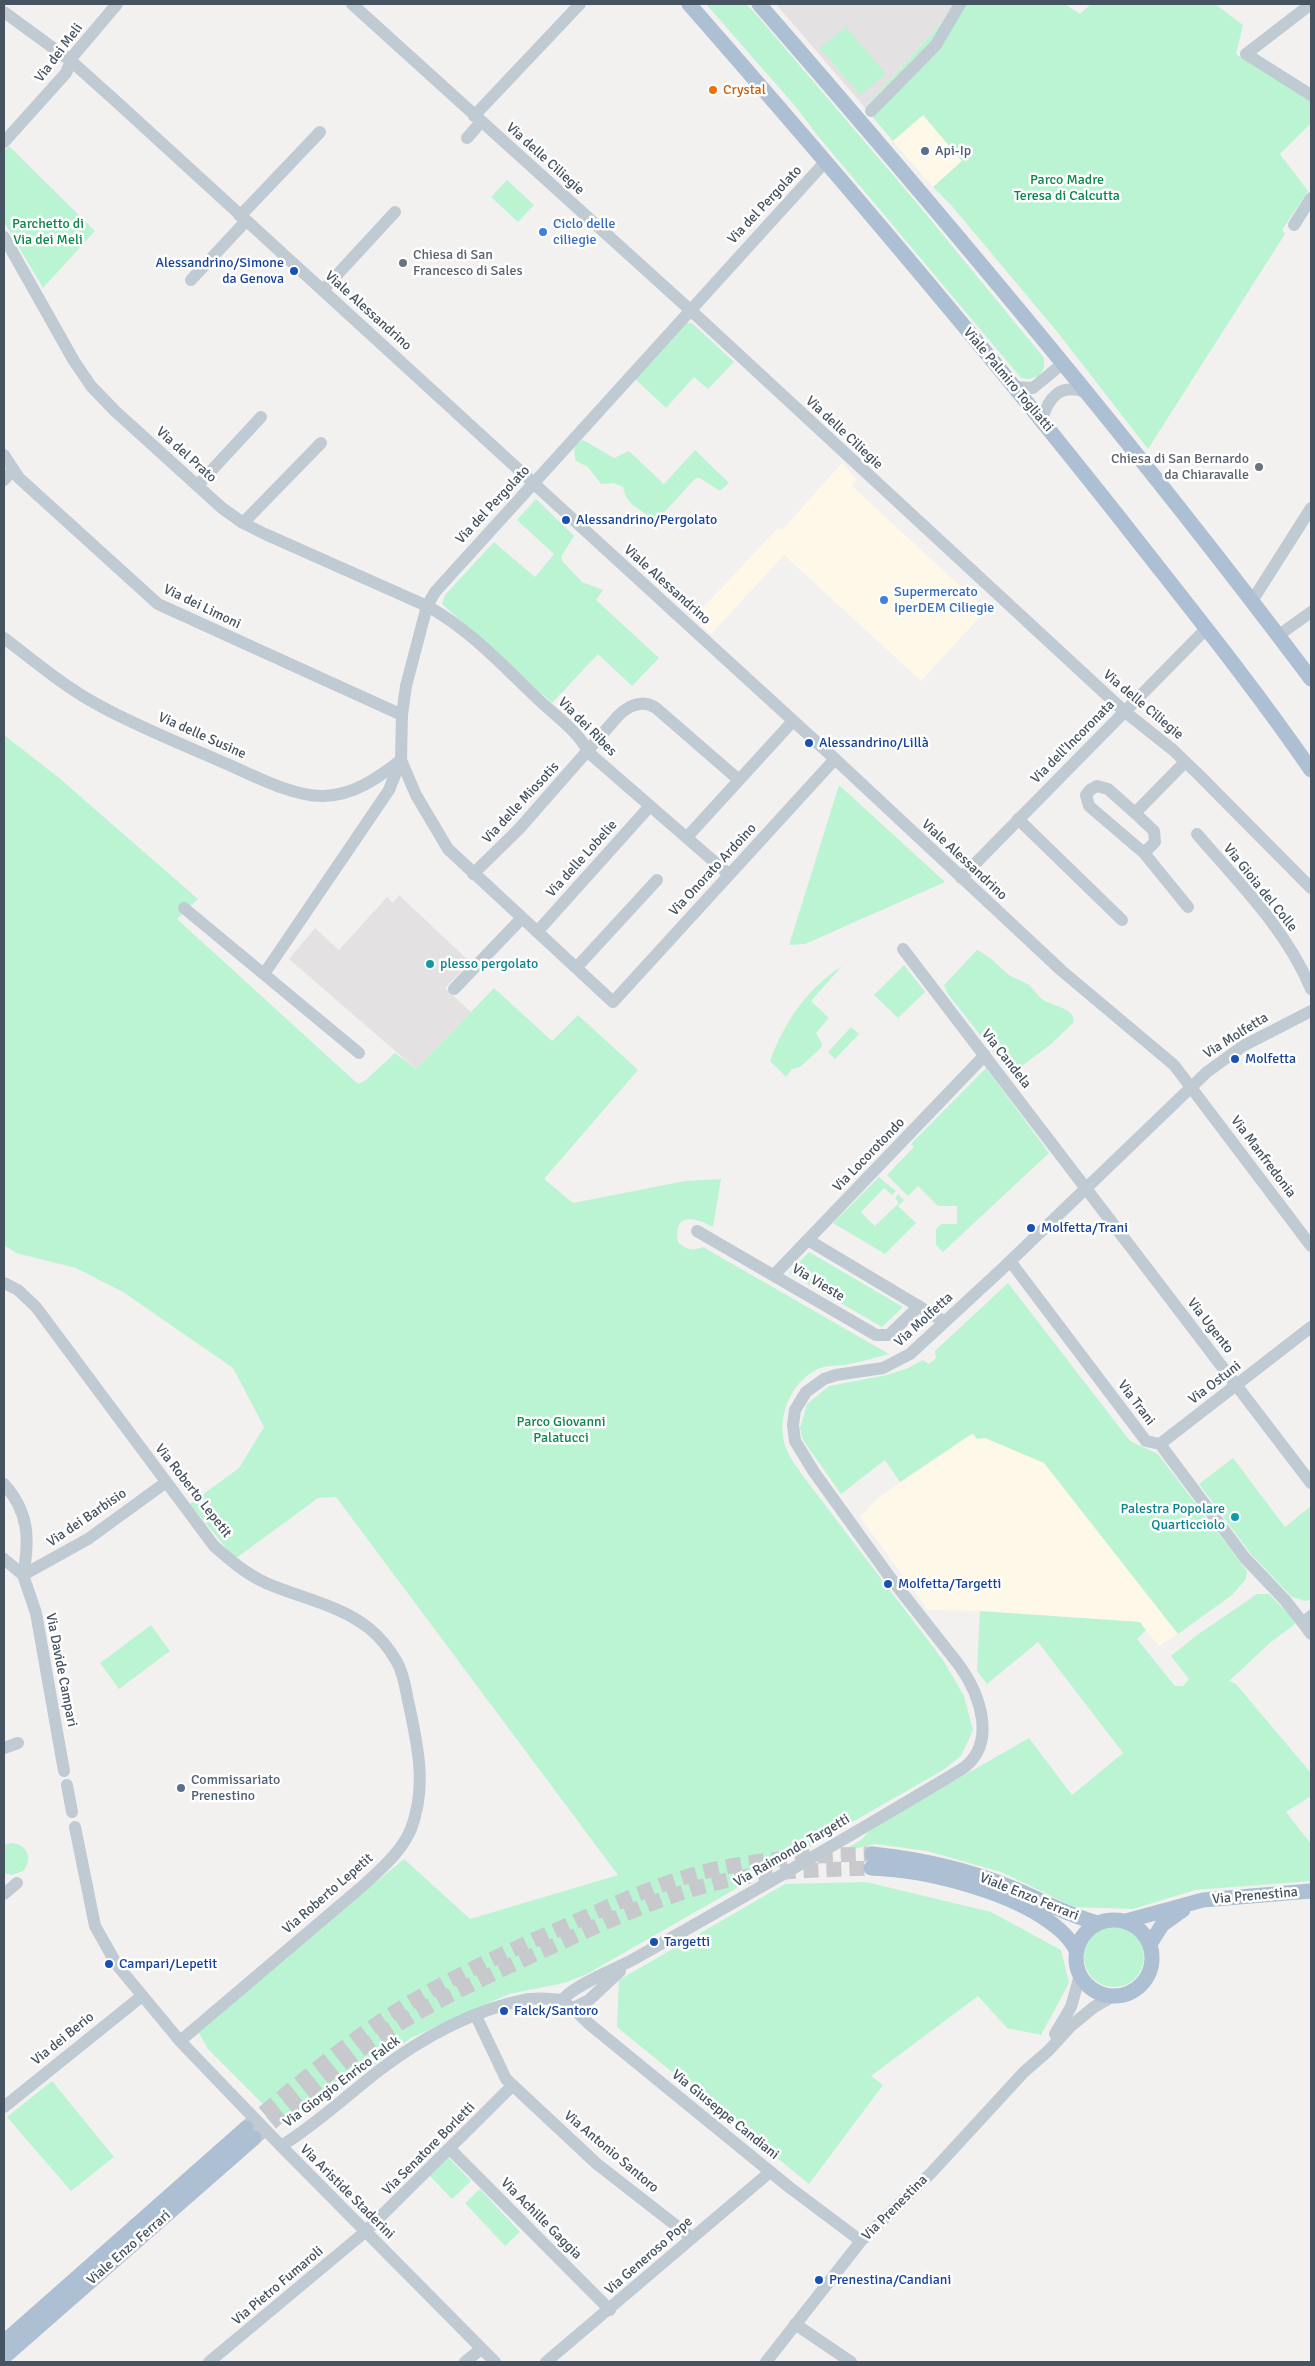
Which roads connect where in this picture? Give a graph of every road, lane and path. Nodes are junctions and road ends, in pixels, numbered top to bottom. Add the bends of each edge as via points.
1 (117, 4) edge
2 (352, 4) edge
3 (580, 4) edge
4 (689, 4) edge
5 (759, 4) edge
6 (960, 4) edge
7 (1311, 4) edge
8 (4, 12) edge
9 (71, 61) junction
10 (1311, 95) edge
11 (871, 111) dead end
12 (478, 119) junction
13 (320, 132) dead end
14 (467, 138) dead end
15 (4, 142) edge
16 (826, 161) junction
17 (1311, 198) edge
18 (395, 212) dead end
19 (243, 218) junction
20 (1294, 225) dead end
21 (4, 238) edge
22 (191, 280) dead end
23 (322, 290) junction
24 (689, 310) junction
25 (1062, 364) junction
26 (1015, 387) junction
27 (1085, 392) junction
28 (261, 417) dead end
29 (1042, 420) junction
30 (321, 443) dead end
31 (4, 455) edge
32 (8, 475) edge
33 (534, 483) junction
34 (198, 485) junction
35 (1311, 508) edge
36 (243, 523) junction
37 (1256, 595) junction
38 (427, 606) junction
39 (1311, 612) edge
40 (1207, 628) junction
41 (1284, 631) junction
42 (4, 638) edge
43 (1311, 679) edge
44 (1124, 712) junction
45 (402, 715) junction
46 (793, 721) junction
47 (588, 752) junction
48 (835, 759) junction
49 (401, 760) junction
50 (1185, 762) junction
51 (1311, 770) edge
52 (739, 780) junction
53 (650, 806) junction
54 (1135, 813) junction
55 (1018, 819) junction
56 (1197, 834) dead end
57 (688, 836) junction
58 (1144, 853) junction
59 (725, 870) dead end
60 (473, 874) junction
61 (961, 878) junction
62 (657, 880) dead end
63 (1311, 888) edge
64 (1188, 907) dead end
65 (184, 908) dead end
66 (522, 918) junction
67 (1122, 920) dead end
68 (537, 932) junction
69 (903, 949) dead end
70 (576, 968) junction
71 (264, 974) junction
72 (454, 988) dead end
73 (1311, 989) edge
74 (613, 1002) joint
75 (1311, 1011) edge
76 (359, 1053) dead end
77 (984, 1055) junction
78 (1190, 1087) junction
79 (1086, 1187) junction
80 (697, 1231) dead end
81 (808, 1240) junction
82 (1311, 1246) edge
83 (1010, 1261) junction
84 (774, 1275) junction
85 (4, 1283) edge
86 (919, 1306) junction
87 (945, 1322) junction
88 (1311, 1327) edge
89 (1237, 1385) junction
90 (1160, 1444) junction
91 (165, 1483) junction
92 (1311, 1483) edge
93 (4, 1484) edge
94 (4, 1559) edge
95 (23, 1575) junction
96 (1307, 1620) edge
97 (1311, 1634) edge
98 (18, 1743) dead end
99 (4, 1748) edge
100 (966, 1766) joint
101 (64, 1771) dead end
102 (67, 1785) dead end
103 (72, 1812) dead end
104 (75, 1827) dead end
105 (17, 1883) dead end
106 (1311, 1891) edge
107 (4, 1894) edge
108 (1198, 1901) junction
109 (1126, 1921) junction
110 (1098, 1924) junction
111 (1150, 1944) junction
112 (1077, 1951) junction
113 (631, 1961) junction
114 (1080, 1975) junction
115 (590, 1982) junction
116 (600, 1990) junction
117 (142, 1996) junction
118 (1115, 1996) junction
119 (568, 2004) junction
120 (476, 2016) junction
121 (180, 2041) junction
122 (1033, 2063) junction
123 (512, 2086) junction
124 (4, 2107) edge
125 (280, 2146) junction
126 (450, 2149) junction
127 (770, 2172) junction
128 (365, 2232) junction
129 (692, 2238) junction
130 (861, 2241) junction
131 (610, 2310) junction
132 (795, 2324) junction
133 (4, 2342) edge
134 (481, 2349) junction
135 (4, 2357) edge
136 (209, 2362) edge
137 (465, 2362) edge
138 (495, 2362) edge
139 (546, 2362) edge
140 (766, 2362) edge
141 (851, 2362) edge

1 - 9 street, Via dei Meli
2 - 12 street, Via delle Ciliegie
3 - 12 street
4 - 16 main road, Viale Palmiro Togliatti
5 - 25 main road
6 - 11 street via 936,45
7 - 10 street via 1246,54
8 - 9 street, Viale Alessandrino
9 - 15 street, Via dei Meli via 66,73
9 - 19 street, Viale Alessandrino
12 - 14 street
12 - 24 street, Via delle Ciliegie
13 - 19 street
16 - 24 street, Via del Pergolato
16 - 26 main road, Viale Palmiro Togliatti
17 - 20 street
18 - 23 street
19 - 22 street
19 - 23 street, Viale Alessandrino
21 - 34 street, Via del Prato via 91,386
23 - 33 street, Viale Alessandrino
24 - 33 street, Via del Pergolato
24 - 44 street, Via delle Ciliegie
25 - 26 street via 1033,388
25 - 27 main road
26 - 29 main road, Viale Palmiro Togliatti
27 - 29 street via 1074,389 1060,392 1047,403
27 - 37 main road
28 - 34 street
29 - 40 main road, Viale Palmiro Togliatti
30 - 36 street
31 - 32 street, Via dei Limoni
32 - 45 street, Via dei Limoni via 36,494 158,604
33 - 38 street, Via del Pergolato via 449,575
33 - 46 street, Viale Alessandrino
34 - 36 street, Via del Prato
35 - 37 street
36 - 38 street, Via del Prato
37 - 41 main road
38 - 45 street, Via del Pergolato via 408,676
38 - 47 street, Via dei Ribes via 448,617 474,640 577,737
39 - 41 street
40 - 44 street, Via dell'Incoronata
40 - 51 main road, Viale Palmiro Togliatti
41 - 43 main road
42 - 49 street, Via delle Susine via 61,681 104,708 244,771 305,794 327,796 353,790
44 - 50 street, Via delle Ciliegie
44 - 55 street, Via dell'Incoronata
45 - 49 street, Via del Pergolato
46 - 48 street, Viale Alessandrino
46 - 52 street
47 - 52 street, Via delle Miosotis via 621,713 646,703 659,710
47 - 53 street, Via dei Ribes
47 - 60 street, Via delle Miosotis
48 - 61 street, Viale Alessandrino
48 - 74 street, Via Onorato Ardoino
49 - 60 street, Via del Pergolato via 416,795 442,840
49 - 71 street via 389,790
50 - 54 street
50 - 63 street, Via delle Ciliegie
52 - 57 street
53 - 57 street, Via dei Ribes
53 - 68 street, Via delle Lobelie
54 - 58 street via 1156,837
54 - 58 street via 1103,786 1092,788 1086,795 1091,808
55 - 61 street, Via dell'Incoronata
55 - 67 street
56 - 73 street, Via Gioia del Colle via 1273,926 1300,964
57 - 59 street, Via dei Ribes
58 - 64 street
60 - 66 street, Via del Pergolato
61 - 78 street, Viale Alessandrino via 1078,986 1170,1062
62 - 70 street
65 - 71 street
66 - 68 street, Via del Pergolato
66 - 72 street
68 - 70 street, Via del Pergolato
69 - 77 street, Via Candela
70 - 74 street, Via del Pergolato
71 - 76 street
75 - 78 street, Via Molfetta via 1228,1056
77 - 79 street, Via Candela
77 - 81 street, Via Locorotondo
78 - 79 street, Via Molfetta
78 - 82 street, Via Manfredonia
79 - 83 street, Via Molfetta
79 - 89 street, Via Ugento
80 - 84 street, Via Vieste
81 - 84 street, Via Locorotondo
81 - 86 street
83 - 87 street, Via Molfetta
83 - 90 street, Via Trani via 1146,1441
84 - 86 street, Via Vieste via 881,1336 893,1332
85 - 91 street, Via Roberto Lepetit via 18,1290 36,1307
86 - 87 street
87 - 100 street, Via Molfetta via 894,1364 836,1375 816,1384 798,1404 793,1425 800,1450 830,1497 968,1678 979,1705 983,1730 978,1751
88 - 89 street, Via Ostuni
89 - 90 street, Via Ostuni
89 - 92 street, Via Ugento
90 - 96 street, Via Trani via 1245,1558
91 - 95 street, Via dei Barbisio via 88,1539
91 - 121 street, Via Roberto Lepetit via 214,1546 246,1572 283,1590 346,1613 381,1640 398,1663 421,1770 420,1794 410,1830 390,1861
93 - 95 street, Via Davide Campari via 21,1507 26,1521
94 - 95 street
95 - 101 street, Via Davide Campari via 36,1613
96 - 97 street, Via Trani
98 - 99 street
100 - 113 street, Via Raimondo Targetti
102 - 103 street
104 - 117 street via 95,1926 117,1965
105 - 107 street
106 - 108 main road, Via Prenestina
108 - 109 main road, Via Prenestina
108 - 111 main road, Via Prenestina via 1162,1925
109 - 110 main road
109 - 111 main road via 1142,1932
110 - 112 main road via 1085,1933
110 - 112 main road, Viale Enzo Ferrari via 1068,1915 1009,1886 959,1869 911,1859 872,1861 996,1896 1049,1921
111 - 118 main road via 1151,1961 1146,1977 1132,1992
112 - 114 main road
113 - 115 street, Via Raimondo Targetti
113 - 116 street, Via Raimondo Targetti
114 - 118 main road via 1092,1989
114 - 122 street, Via Prenestina via 1068,2014
115 - 116 street
115 - 119 street, Via Raimondo Targetti via 570,1991
116 - 119 street, Via Raimondo Targetti via 586,2002
117 - 121 street
117 - 124 street, Via dei Berio
118 - 122 street, Via Prenestina via 1085,2013
119 - 120 street, Via Giorgio Enrico Falck via 524,2000
119 - 127 street, Via Giuseppe Candiani
120 - 123 street, Via Antonio Santoro
120 - 125 street, Via Giorgio Enrico Falck via 408,2050 309,2128
121 - 125 street, Via Aristide Staderini
122 - 130 street, Via Prenestina via 924,2180
123 - 126 street, Via Senatore Borletti
123 - 129 street, Via Antonio Santoro via 596,2164
125 - 128 street, Via Aristide Staderini
126 - 128 street, Via Senatore Borletti
126 - 131 street, Via Achille Gaggia
127 - 129 street, Via Generoso Pope
127 - 130 street, Via Giuseppe Candiani
128 - 134 street, Via Aristide Staderini
128 - 136 street, Via Pietro Fumaroli
129 - 131 street, Via Generoso Pope
130 - 132 street, Via Prenestina
131 - 139 street, Via Generoso Pope
132 - 140 street, Via Prenestina
132 - 141 street
133 - 135 main road, Viale Enzo Ferrari via 250,2133
134 - 137 street
134 - 138 street, Via Aristide Staderini

